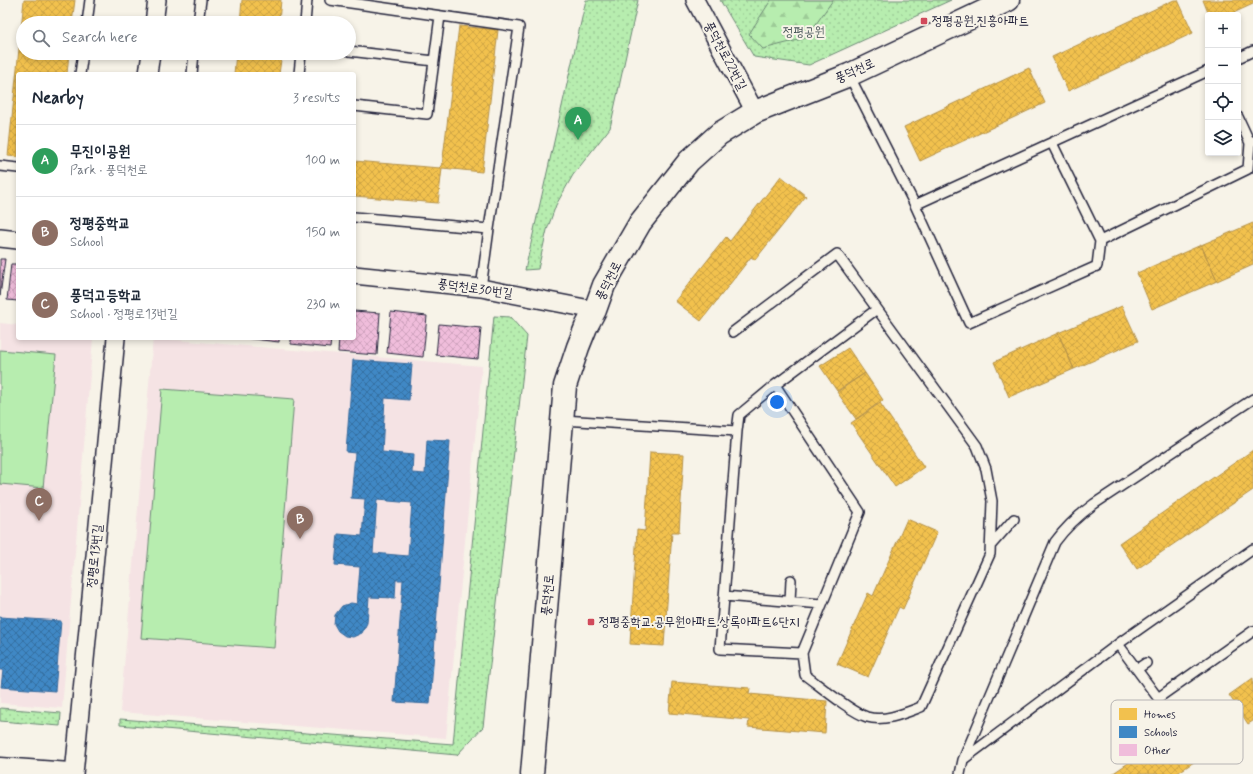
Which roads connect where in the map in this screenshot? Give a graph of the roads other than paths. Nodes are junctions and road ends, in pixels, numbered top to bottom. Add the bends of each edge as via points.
1 (90, 0) edge
2 (157, 0) edge
3 (200, 0) edge
4 (307, 0) edge
5 (330, 0) edge
6 (695, 0) edge
7 (1008, 0) edge
8 (88, 16) edge
9 (155, 16) edge
10 (199, 16) edge
11 (306, 16) edge
12 (440, 16) junction
13 (1253, 51) edge
14 (356, 52) edge
15 (1241, 57) edge
16 (82, 60) edge
17 (149, 60) edge
18 (193, 60) edge
19 (300, 60) edge
20 (434, 61) junction
21 (80, 72) edge
22 (148, 72) edge
23 (192, 72) edge
24 (299, 72) edge
25 (1205, 72) edge
26 (849, 75) junction
27 (356, 106) edge
28 (755, 112) junction
29 (1240, 120) edge
30 (1252, 142) edge
31 (1052, 143) junction
32 (0, 166) edge
33 (16, 168) edge
34 (915, 205) junction
35 (356, 217) edge
36 (489, 228) junction
37 (0, 238) edge
38 (16, 240) edge
39 (1100, 241) junction
40 (356, 275) edge
41 (481, 288) junction
42 (877, 309) junction
43 (595, 310) junction
44 (733, 332) dead end
45 (116, 340) edge
46 (775, 385) junction
47 (1253, 399) edge
48 (563, 420) junction
49 (737, 431) junction
50 (1014, 519) dead end
51 (991, 545) junction
52 (1253, 549) edge
53 (792, 580) dead end
54 (724, 596) junction
55 (790, 602) junction
56 (822, 604) junction
57 (1253, 631) edge
58 (1118, 644) junction
59 (802, 653) junction
60 (1146, 663) dead end
61 (1137, 669) junction
62 (963, 760) junction
63 (0, 769) edge
64 (70, 774) edge
65 (74, 774) edge
66 (532, 774) edge
67 (960, 774) edge

1 - 8 lane
2 - 9 street
3 - 10 lane
4 - 11 lane
5 - 12 lane
6 - 28 street, 풍덕천로22번길
7 - 26 main road, 풍덕천로
12 - 20 lane
12 - 36 lane via 519,27
13 - 15 lane
14 - 20 lane
16 - 21 lane
17 - 22 street
18 - 23 lane
19 - 24 lane
20 - 27 lane via 427,114
25 - 31 lane
26 - 28 main road, 풍덕천로
26 - 34 lane
28 - 43 main road, 풍덕천로 via 718,134 689,162 640,222 604,285
29 - 30 lane
30 - 39 lane via 1248,168
31 - 34 lane
31 - 39 lane
32 - 33 lane
34 - 39 lane via 969,323 1097,266
35 - 36 lane
36 - 41 lane
37 - 38 street
40 - 41 street, 풍덕천로30번길
41 - 43 street, 풍덕천로30번길
42 - 44 lane via 837,254
42 - 46 lane
42 - 51 lane via 977,446 986,470 992,501
43 - 48 main road, 풍덕천로 via 578,347 566,386
45 - 65 street, 정평로13번길
46 - 49 lane via 739,415
46 - 56 lane via 860,512
47 - 62 lane via 1094,504 1064,529 1055,542
48 - 49 lane
48 - 66 main road, 풍덕천로
49 - 54 lane
50 - 51 lane
51 - 59 lane via 990,554 922,707 886,718 867,717 853,710 805,675
52 - 58 lane
53 - 55 lane
54 - 55 lane
54 - 59 lane via 720,649
55 - 56 lane
56 - 59 lane
57 - 61 lane via 1158,698
58 - 61 lane
58 - 62 lane
60 - 61 lane
62 - 67 lane
63 - 64 main road

